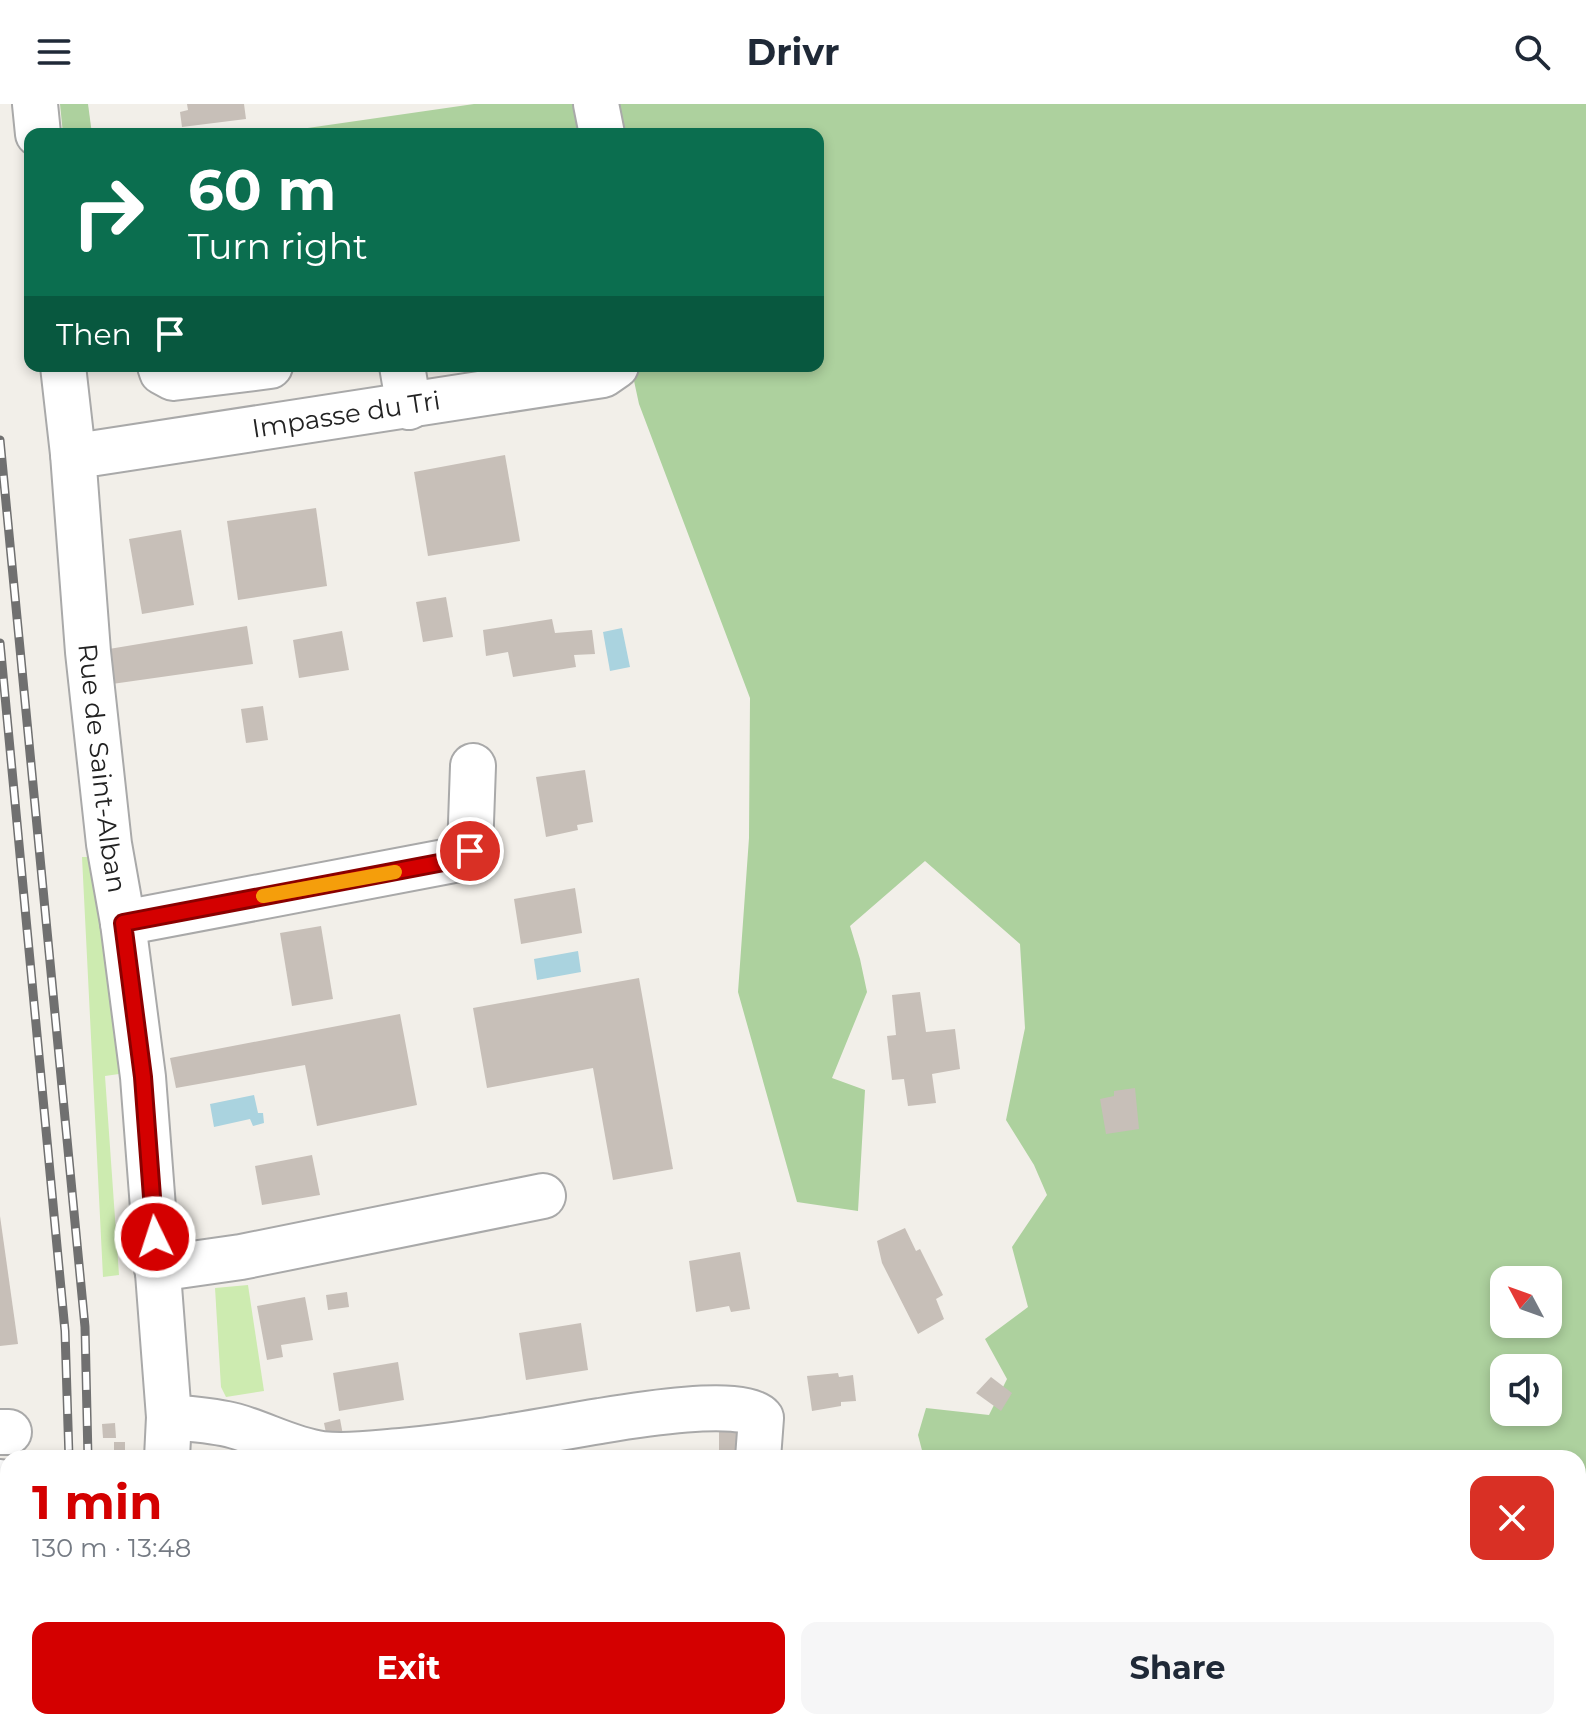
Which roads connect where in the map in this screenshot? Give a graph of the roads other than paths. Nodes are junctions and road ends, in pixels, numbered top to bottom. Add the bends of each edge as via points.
1 (35, 104) edge
2 (596, 104) edge
3 (37, 128) edge
4 (601, 128) edge
5 (64, 372) edge
6 (162, 372) edge
7 (222, 372) edge
8 (607, 372) edge
9 (405, 387) edge
10 (73, 454) junction
11 (473, 766) dead end
12 (123, 923) junction
13 (543, 1196) dead end
14 (157, 1269) junction
15 (168, 1438) edge
16 (304, 1450) edge
17 (410, 1450) edge
18 (759, 1450) edge

1 - 3 street
2 - 4 street
5 - 10 street, Rue de Saint-Alban
6 - 7 street via 173,378
8 - 9 street, Impasse du Tri
9 - 10 street, Impasse du Tri
10 - 12 street, Rue de Saint-Alban via 88,652
11 - 12 street via 470,851 465,858
12 - 14 street, Rue de Saint-Alban via 143,1077
13 - 14 street
14 - 15 street, Rue de Saint-Alban
15 - 16 street via 234,1426
17 - 18 street via 704,1408 756,1412 761,1418

